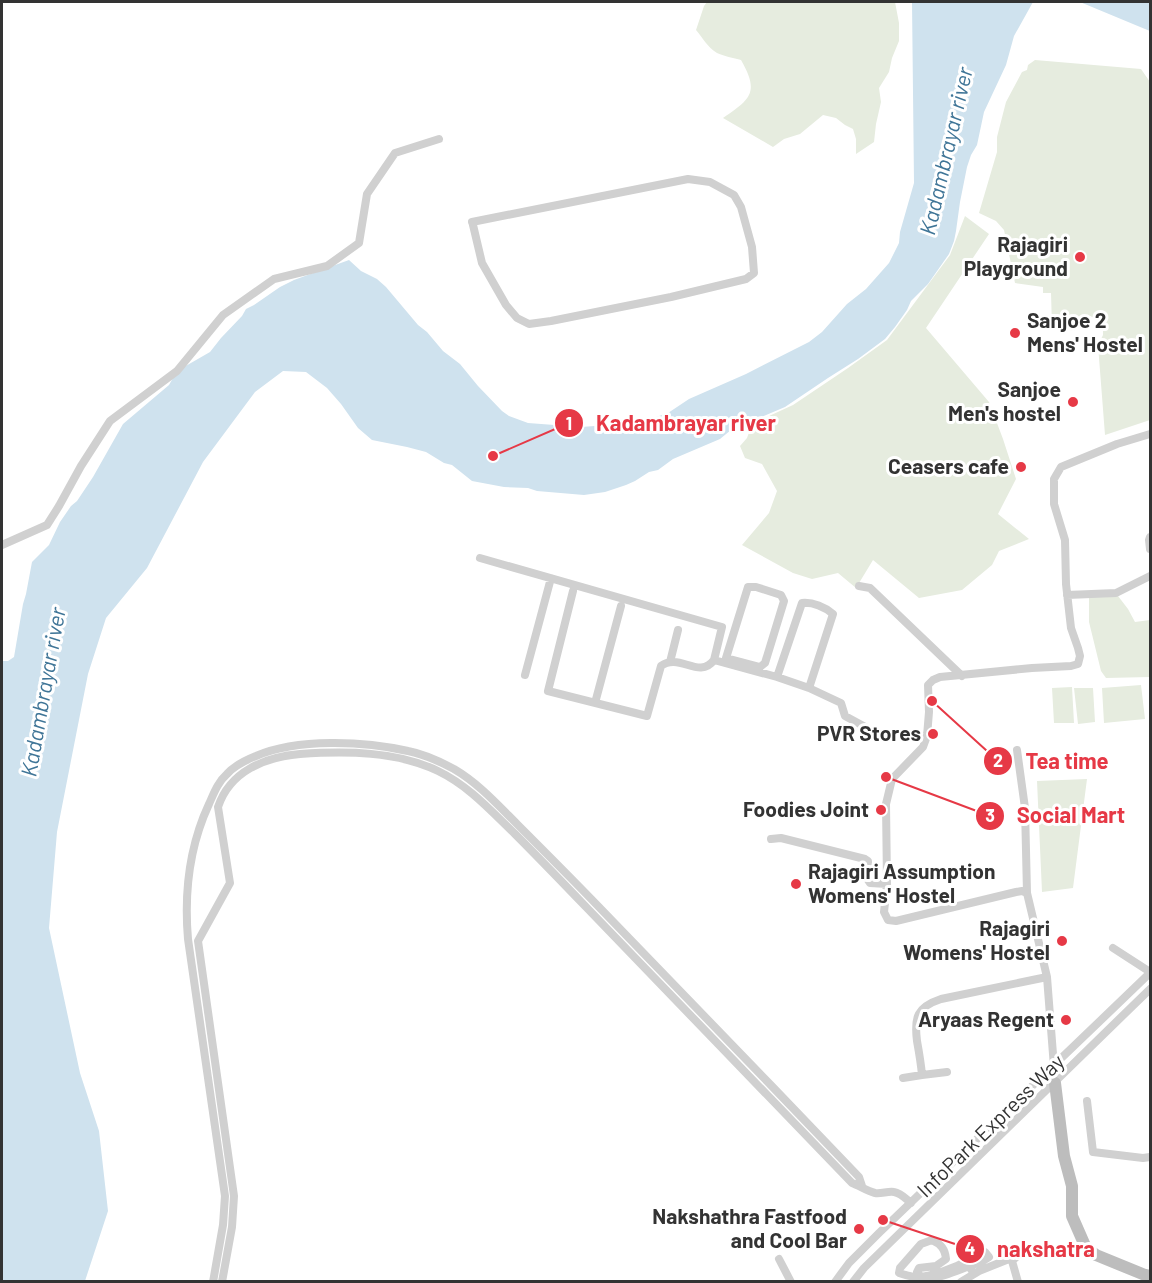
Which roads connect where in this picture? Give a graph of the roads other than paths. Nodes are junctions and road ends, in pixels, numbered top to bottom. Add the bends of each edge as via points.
1 (439, 139) dead end
2 (472, 224) joint
3 (1150, 434) edge
4 (1150, 537) edge
5 (2, 544) edge
6 (1150, 549) edge
7 (480, 558) dead end
8 (1150, 576) edge
9 (552, 579) junction
10 (858, 586) dead end
11 (573, 591) dead end
12 (1067, 595) junction
13 (621, 606) dead end
14 (678, 630) dead end
15 (714, 660) junction
16 (725, 660) junction
17 (670, 662) junction
18 (525, 675) dead end
19 (962, 676) junction
20 (777, 677) junction
21 (809, 688) junction
22 (595, 703) junction
23 (927, 736) junction
24 (1017, 750) dead end
25 (771, 839) dead end
26 (887, 884) junction
27 (1027, 893) junction
28 (1113, 948) dead end
29 (1150, 972) edge
30 (1047, 976) junction
31 (1150, 989) edge
32 (1054, 1067) junction
33 (947, 1072) dead end
34 (922, 1075) junction
35 (903, 1078) dead end
36 (1055, 1083) junction
37 (1087, 1101) dead end
38 (1150, 1157) edge
39 (862, 1186) junction
40 (911, 1203) junction
41 (1086, 1248) junction
42 (779, 1259) dead end
43 (1012, 1261) junction
44 (969, 1266) junction
45 (974, 1274) junction
46 (1150, 1276) edge
47 (213, 1281) edge
48 (222, 1281) edge
49 (791, 1281) edge
50 (835, 1281) edge
51 (853, 1281) edge
52 (961, 1281) edge
53 (1018, 1281) edge

1 - 5 street via 395,153 367,194 359,243 327,266 274,279 223,315 177,371 110,421 47,525
2 - 2 street via 687,179 710,182 734,195 741,207 752,247 754,273 746,279 671,297 529,324 517,318 506,305 482,263
3 - 12 street via 1061,467 1054,479 1054,504 1065,540
4 - 6 street
7 - 9 street
8 - 12 street via 1116,593
9 - 15 street via 722,627
9 - 18 street
10 - 19 street via 870,588
11 - 22 street via 548,692
12 - 19 street via 1080,656 1078,663
13 - 22 street
14 - 17 street
15 - 16 street
15 - 17 street via 701,669
16 - 16 street via 748,586 781,595 784,601 765,663 760,667
16 - 20 street
17 - 22 street via 662,666 647,716
19 - 23 street via 940,677 930,682
20 - 21 street
20 - 21 street via 802,603 826,608 833,614
21 - 23 street via 841,703 845,716 880,735
23 - 26 street via 923,747 892,779 886,804
24 - 27 street via 1025,808
25 - 26 street via 781,837 865,858 870,883
26 - 27 street via 884,912 888,920 896,921 1016,892
27 - 30 street
28 - 29 street
29 - 32 street, InfoPark Express Way
30 - 32 street
30 - 34 street via 941,999 922,1009 916,1019
31 - 36 street, InfoPark Express Way
32 - 40 street, InfoPark Express Way
33 - 34 street
34 - 35 street
36 - 41 street via 1064,1156 1072,1186 1072,1216
36 - 51 street, InfoPark Express Way
37 - 38 street via 1093,1152
39 - 40 street via 878,1194 900,1194
39 - 47 street via 859,1177 476,784 443,764 408,751 358,744 292,746 250,758 223,778 200,826 189,870 188,939 225,1196
39 - 48 street via 852,1183 554,872 470,791 439,772 406,760 358,753 293,755 254,766 235,779 223,796 218,807 230,883 198,941 233,1185 234,1217
40 - 50 street, InfoPark Express Way
41 - 43 street via 1025,1249
41 - 46 street
42 - 49 street
43 - 45 street
43 - 53 street
44 - 44 street via 929,1281 899,1273 921,1244 932,1240 940,1244 946,1259 936,1266 919,1268 921,1276 960,1265 969,1254 986,1252 988,1257
44 - 45 street
45 - 52 street

